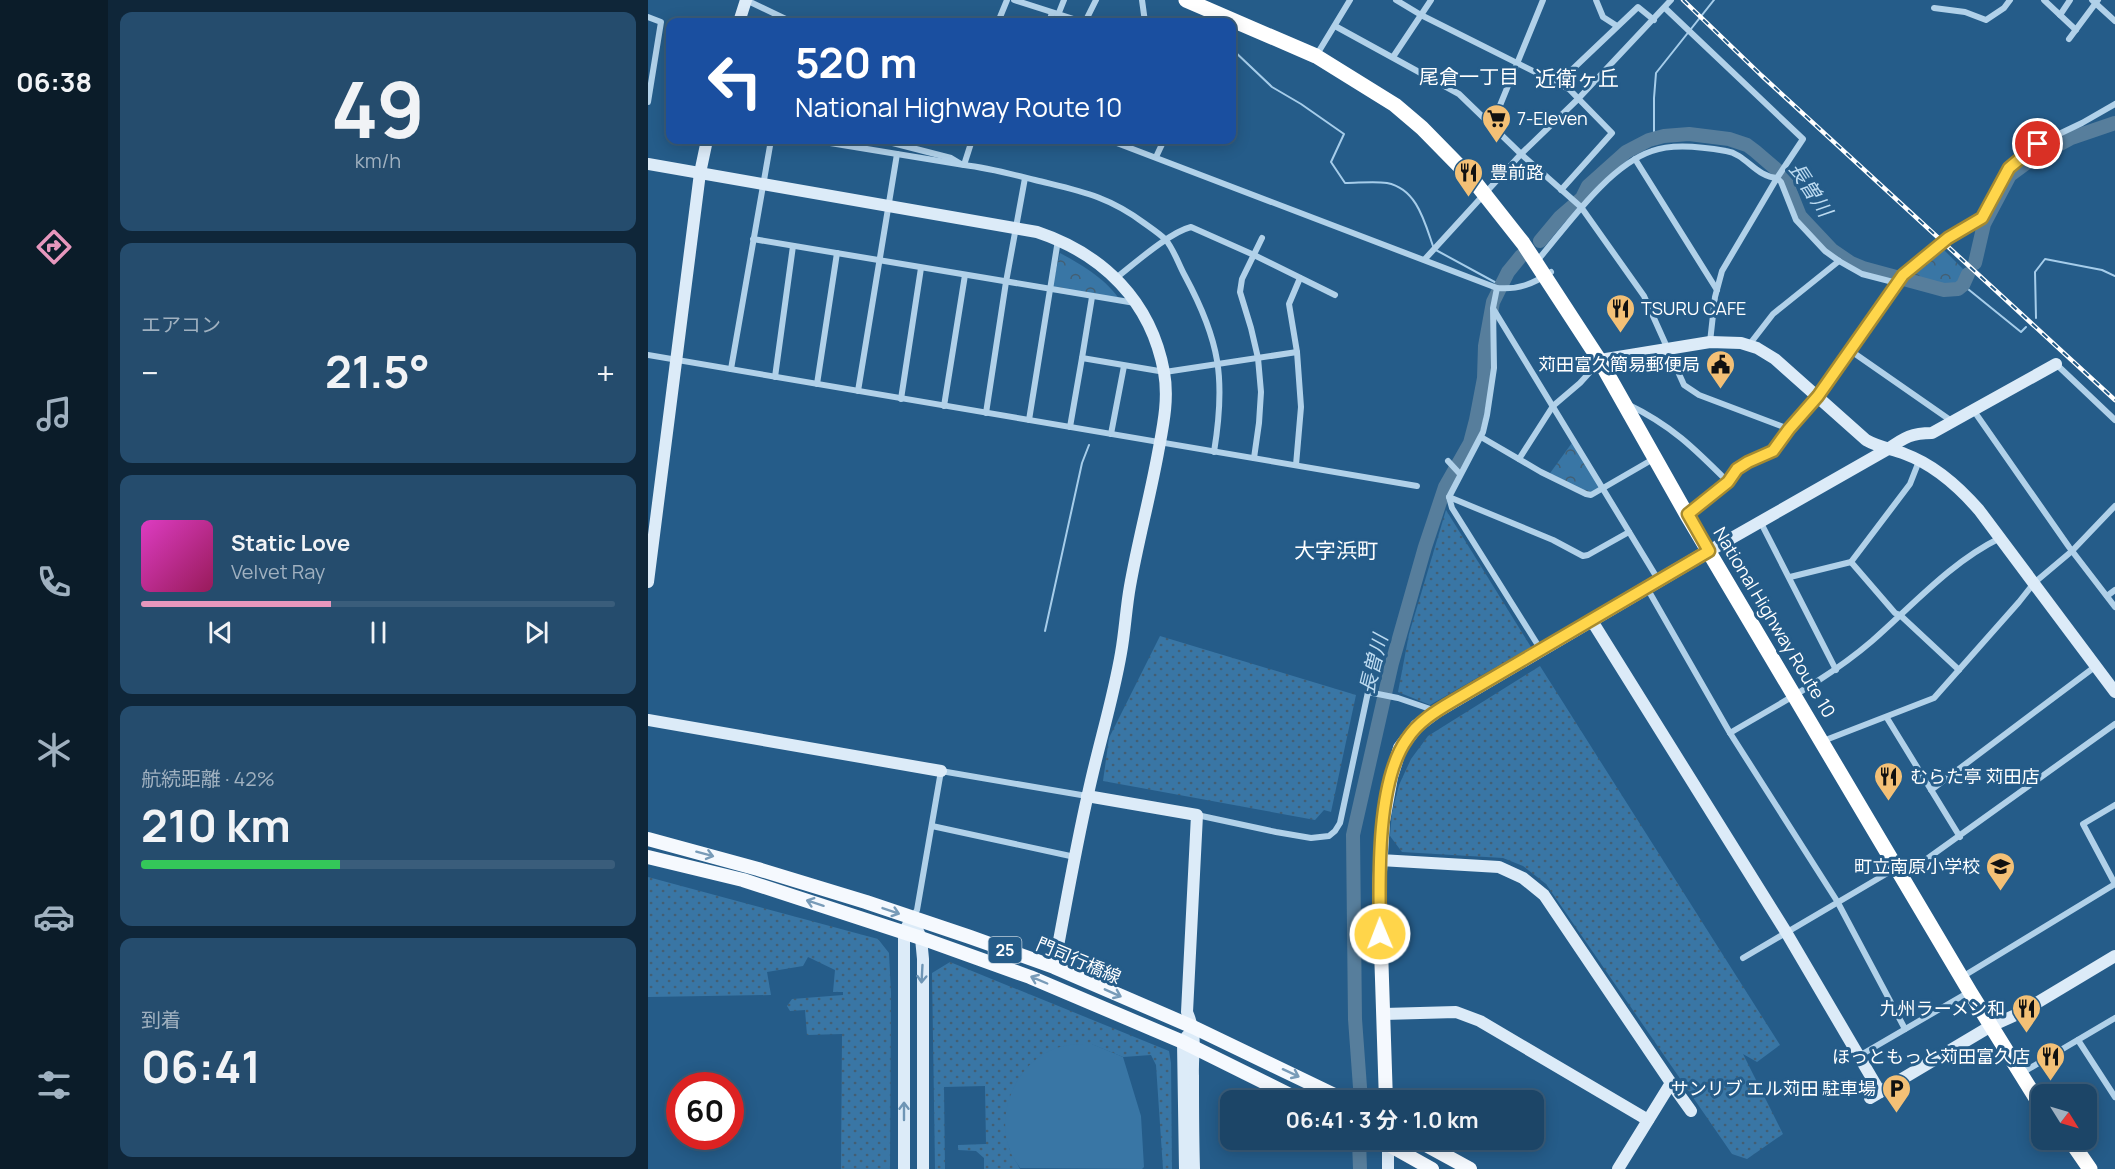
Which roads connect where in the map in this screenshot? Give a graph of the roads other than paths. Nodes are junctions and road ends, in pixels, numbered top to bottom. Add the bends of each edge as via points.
1 (746, 0) edge
2 (1007, 0) edge
3 (1014, 0) edge
4 (1064, 0) edge
5 (1096, 0) edge
6 (1142, 0) edge
7 (1186, 0) edge
8 (1350, 0) edge
9 (1396, 0) edge
10 (1431, 0) edge
11 (1543, 0) edge
12 (1596, 0) edge
13 (1671, 0) edge
14 (2010, 0) edge
15 (2070, 0) edge
16 (2046, 1) edge
17 (2095, 1) edge
18 (1215, 6) edge
19 (1665, 8) junction
20 (1934, 8) dead end
21 (1055, 14) junction
22 (1421, 15) junction
23 (2060, 15) junction
24 (648, 17) edge
25 (740, 18) edge
26 (784, 18) edge
27 (1000, 18) edge
28 (1052, 18) edge
29 (1069, 18) edge
30 (1085, 18) edge
31 (1144, 18) edge
32 (1654, 20) junction
33 (2115, 21) edge
34 (1335, 26) junction
35 (1617, 26) junction
36 (2076, 30) junction
37 (2069, 39) dead end
38 (1318, 53) junction
39 (1393, 57) junction
40 (1517, 63) junction
41 (1558, 83) junction
42 (1578, 99) junction
43 (648, 102) edge
44 (2115, 104) edge
45 (1492, 125) junction
46 (706, 144) edge
47 (770, 144) edge
48 (836, 144) edge
49 (897, 144) edge
50 (971, 144) edge
51 (1120, 144) edge
52 (1162, 144) edge
53 (897, 154) junction
54 (1521, 154) junction
55 (1156, 157) junction
56 (1635, 159) junction
57 (648, 164) edge
58 (964, 165) junction
59 (700, 173) junction
60 (1025, 178) junction
61 (1777, 178) junction
62 (762, 184) junction
63 (1561, 190) junction
64 (1487, 191) junction
65 (889, 206) junction
66 (1581, 207) junction
67 (1016, 228) junction
68 (1262, 238) dead end
69 (753, 239) junction
70 (1058, 239) junction
71 (1166, 241) junction
72 (793, 246) junction
73 (837, 253) junction
74 (1254, 255) junction
75 (1425, 259) junction
76 (1538, 259) junction
77 (881, 261) junction
78 (1839, 261) junction
79 (921, 268) junction
80 (1549, 274) junction
81 (965, 275) junction
82 (1116, 278) junction
83 (1300, 278) junction
84 (1006, 282) junction
85 (1898, 282) junction
86 (1497, 288) junction
87 (1049, 289) junction
88 (1717, 290) junction
89 (1335, 295) dead end
90 (1092, 297) junction
91 (1135, 303) junction
92 (1493, 308) junction
93 (1710, 342) junction
94 (1749, 345) junction
95 (1667, 349) junction
96 (1851, 351) junction
97 (1297, 352) junction
98 (648, 354) edge
99 (1082, 358) junction
100 (1258, 358) junction
101 (675, 359) junction
102 (1603, 360) junction
103 (1219, 364) junction
104 (2056, 364) joint
105 (1124, 366) junction
106 (731, 369) junction
107 (1164, 372) junction
108 (775, 377) junction
109 (817, 384) junction
110 (858, 391) junction
111 (1818, 396) junction
112 (901, 399) junction
113 (1627, 404) junction
114 (944, 406) junction
115 (1553, 406) junction
116 (1974, 411) junction
117 (986, 413) junction
118 (1029, 420) junction
119 (2115, 420) edge
120 (1953, 422) junction
121 (1070, 427) junction
122 (1789, 429) junction
123 (1111, 434) junction
124 (1481, 437) junction
125 (1160, 443) junction
126 (1888, 449) junction
127 (1214, 452) junction
128 (1254, 458) junction
129 (1656, 458) junction
130 (1519, 459) junction
131 (1919, 461) junction
132 (1448, 462) dead end
133 (1296, 465) junction
134 (1459, 472) junction
135 (1728, 482) junction
136 (1417, 486) dead end
137 (1602, 488) junction
138 (1449, 497) junction
139 (2115, 506) edge
140 (1691, 512) junction
141 (1760, 520) junction
142 (1629, 532) junction
143 (2000, 538) junction
144 (1714, 548) junction
145 (2072, 551) junction
146 (1851, 562) junction
147 (1790, 576) junction
148 (648, 582) edge
149 (2034, 583) junction
150 (1653, 585) junction
151 (2115, 590) edge
152 (2107, 596) junction
153 (2115, 607) edge
154 (1900, 615) junction
155 (1592, 621) junction
156 (1541, 651) junction
157 (2096, 666) junction
158 (1836, 670) junction
159 (1959, 670) junction
160 (2115, 692) edge
161 (1799, 694) junction
162 (1437, 711) junction
163 (1887, 718) junction
164 (648, 720) edge
165 (2115, 724) edge
166 (1730, 732) junction
167 (1826, 740) junction
168 (941, 771) junction
169 (1931, 790) junction
170 (1087, 796) junction
171 (2115, 805) edge
172 (1197, 815) junction
173 (932, 826) junction
174 (1960, 837) junction
175 (648, 839) edge
176 (648, 857) edge
177 (1076, 857) junction
178 (1380, 860) junction
179 (1906, 875) junction
180 (2115, 884) edge
181 (1837, 901) junction
182 (912, 918) junction
183 (904, 932) junction
184 (1786, 932) junction
185 (921, 938) junction
186 (2115, 947) edge
187 (2115, 956) edge
188 (1743, 958) dead end
189 (1054, 967) junction
190 (1965, 975) junction
191 (1970, 992) junction
192 (1384, 1014) junction
193 (2115, 1018) edge
194 (1995, 1023) junction
195 (1193, 1027) junction
196 (1905, 1029) junction
197 (2078, 1040) junction
198 (1189, 1045) junction
199 (1859, 1056) junction
200 (2023, 1072) junction
201 (1671, 1083) junction
202 (2033, 1084) edge
203 (2031, 1087) edge
204 (1280, 1090) edge
205 (1324, 1090) edge
206 (1386, 1090) edge
207 (2115, 1097) edge
208 (1691, 1111) dead end
209 (1648, 1120) junction
210 (1386, 1150) edge
211 (1400, 1150) edge
212 (1436, 1150) edge
213 (2069, 1150) edge
214 (2077, 1150) edge
215 (904, 1169) edge
216 (923, 1169) edge
217 (1185, 1169) edge
218 (1194, 1169) edge
219 (1388, 1169) edge
220 (1432, 1169) edge
221 (1470, 1169) edge
222 (1618, 1169) edge
223 (2082, 1169) edge
224 (2090, 1169) edge

1 - 25 street
1 - 26 street
2 - 27 street
3 - 21 street
4 - 21 street
5 - 30 street
6 - 31 street
7 - 18 highway, National Highway Route 10
8 - 34 street
9 - 22 street
10 - 22 street
11 - 40 street
12 - 35 street via 1603,17
13 - 19 street
14 - 20 street via 1986,20 1965,12
15 - 23 street
16 - 23 street
17 - 33 street
17 - 36 street
18 - 38 highway, National Highway Route 10 via 1288,34
19 - 32 street
19 - 61 street via 1803,139
21 - 28 street
21 - 29 street
22 - 39 street
22 - 40 street
23 - 36 street
24 - 43 street via 661,22
32 - 35 street via 1638,6
32 - 42 street
34 - 38 street
34 - 39 street
35 - 41 street
36 - 37 street
38 - 64 highway, National Highway Route 10 via 1356,69 1405,104 1457,151
39 - 45 street via 1459,94
40 - 41 street
40 - 45 street
41 - 42 street
42 - 54 street
42 - 63 street via 1612,133
44 - 85 street via 2020,157 2009,168 1982,218 1948,238
45 - 54 street
46 - 59 street
47 - 62 street
48 - 53 street
49 - 58 street
50 - 58 street
51 - 55 street
52 - 55 street
53 - 58 street
53 - 65 street
54 - 63 street
54 - 64 street
55 - 75 street
56 - 61 street via 1661,148 1727,151 1738,154 1767,177
56 - 66 street
56 - 88 street
57 - 59 street
58 - 60 street
59 - 62 street
59 - 101 street
60 - 67 street
60 - 71 street via 1112,202
61 - 78 street via 1796,220
61 - 88 street via 1722,271
62 - 65 street
62 - 69 street
63 - 66 street
64 - 75 street
64 - 76 highway, National Highway Route 10 via 1524,231
65 - 67 street
65 - 77 street
66 - 76 street
66 - 95 street via 1644,296
67 - 70 street
67 - 84 street
68 - 74 street
69 - 72 street
69 - 106 street
70 - 82 street via 1091,257
70 - 87 street
71 - 74 street via 1191,227
71 - 82 street
71 - 103 street via 1203,313
72 - 73 street
72 - 108 street
73 - 77 street
73 - 109 street
74 - 83 street
74 - 100 street via 1240,292
75 - 86 street
76 - 80 highway, National Highway Route 10
77 - 79 street
77 - 110 street
78 - 85 street via 1862,274
78 - 94 street via 1773,314
79 - 81 street
79 - 112 street
80 - 86 street via 1512,290
80 - 102 highway, National Highway Route 10
81 - 84 street
81 - 114 street
82 - 91 street
83 - 89 street
83 - 97 street via 1289,304
84 - 87 street
84 - 117 street
85 - 96 street
86 - 92 street
87 - 90 street
87 - 118 street
88 - 93 street
90 - 91 street
90 - 99 street
91 - 107 street via 1157,345
92 - 115 street
92 - 124 street via 1494,368
93 - 94 street
93 - 95 street
94 - 111 street via 1775,359
95 - 102 street
95 - 122 street via 1690,390
96 - 111 street
96 - 120 street
97 - 100 street
97 - 133 street via 1301,407
98 - 101 street
99 - 105 street
99 - 121 street
100 - 103 street
100 - 128 street via 1261,392
101 - 106 street
101 - 148 street
102 - 113 highway, National Highway Route 10
102 - 115 street
103 - 107 street
103 - 127 street via 1219,425
104 - 116 street
104 - 119 street
105 - 107 street
105 - 123 street
106 - 108 street
107 - 125 street via 1166,399
108 - 109 street
109 - 110 street
110 - 112 street
111 - 122 street
111 - 126 street via 1866,440
112 - 114 street
113 - 129 highway, National Highway Route 10
113 - 135 street via 1653,416 1691,444
113 - 140 highway, National Highway Route 10
114 - 117 street
115 - 130 street
115 - 137 street
116 - 120 street
116 - 145 street
117 - 118 street
118 - 121 street
120 - 126 street via 1932,433 1903,438
121 - 123 street
122 - 135 street via 1773,451 1737,469
123 - 125 street
124 - 130 street
124 - 134 street
125 - 127 street
125 - 170 street via 1130,585 1121,654
126 - 131 street
126 - 141 street
127 - 128 street
128 - 133 street
129 - 137 street
129 - 140 highway, National Highway Route 10
130 - 137 street via 1586,494
131 - 143 street via 1961,490
131 - 146 street via 1910,484
132 - 134 street
133 - 136 street
134 - 138 street
135 - 140 street
137 - 142 street
138 - 142 street via 1583,556
138 - 156 street via 1452,508
139 - 145 street
140 - 144 highway, National Highway Route 10
141 - 144 street
141 - 147 street
142 - 150 street
143 - 149 street
143 - 154 street via 1978,548
144 - 150 main road
144 - 161 highway, National Highway Route 10
145 - 149 street
145 - 152 street
146 - 147 street
146 - 154 street
147 - 158 street
149 - 157 street
149 - 159 street
150 - 155 main road
150 - 166 street
151 - 152 street
152 - 153 street
154 - 158 street
154 - 159 street
155 - 156 main road
155 - 184 street
156 - 162 main road
157 - 160 street
157 - 169 street
158 - 161 street
159 - 163 street via 1934,698
161 - 166 street
161 - 167 highway, National Highway Route 10
162 - 172 street via 1368,692 1340,823 1329,836 1311,838
162 - 178 main road via 1408,736 1395,762 1386,799
163 - 167 street
163 - 169 street
164 - 168 street
165 - 174 street
166 - 181 street
167 - 179 highway, National Highway Route 10
168 - 170 street
168 - 173 street
169 - 174 street
170 - 172 street
170 - 177 street
171 - 180 street via 2083,824
172 - 195 street via 1187,1012
173 - 177 street
173 - 182 street via 917,910
174 - 179 street
175 -> 182 main road, 門司行橋線 / 25
183 -> 176 main road, 門司行橋線 / 25 via 743,880
177 - 189 street
178 - 192 main road
178 - 201 street via 1499,867 1534,886 1544,895
179 - 181 street via 1892,871
179 - 190 highway, National Highway Route 10
180 - 190 street
181 - 184 street
181 - 196 street
182 - 183 street
182 - 185 street
182 - 189 main road, 門司行橋線 / 25
183 - 185 main road, 門司行橋線 / 25
215 -> 183 street
184 - 188 street
184 - 199 street
198 -> 185 main road, 門司行橋線 / 25 via 1030,977
185 -> 216 street
186 - 194 street
187 - 194 street via 2020,1013
189 -> 195 main road, 門司行橋線 / 25
190 - 191 highway, National Highway Route 10
190 - 194 highway, National Highway Route 10
191 - 194 highway, National Highway Route 10
191 - 196 street
192 - 206 main road
192 - 209 street via 1467,1015
193 - 197 street
194 - 199 street via 1875,1095
194 - 200 highway, National Highway Route 10
195 - 198 street
195 -> 205 main road, 門司行橋線 / 25
196 - 199 street
197 - 200 street
197 - 207 street
198 - 204 main road, 門司行橋線 / 25
198 - 217 street
198 - 218 street
200 - 202 highway, National Highway Route 10
200 - 203 highway, National Highway Route 10
201 - 208 street
201 - 209 street
209 - 222 street
210 - 219 street
211 - 220 main road
212 - 221 main road
213 - 223 highway
214 - 224 highway

